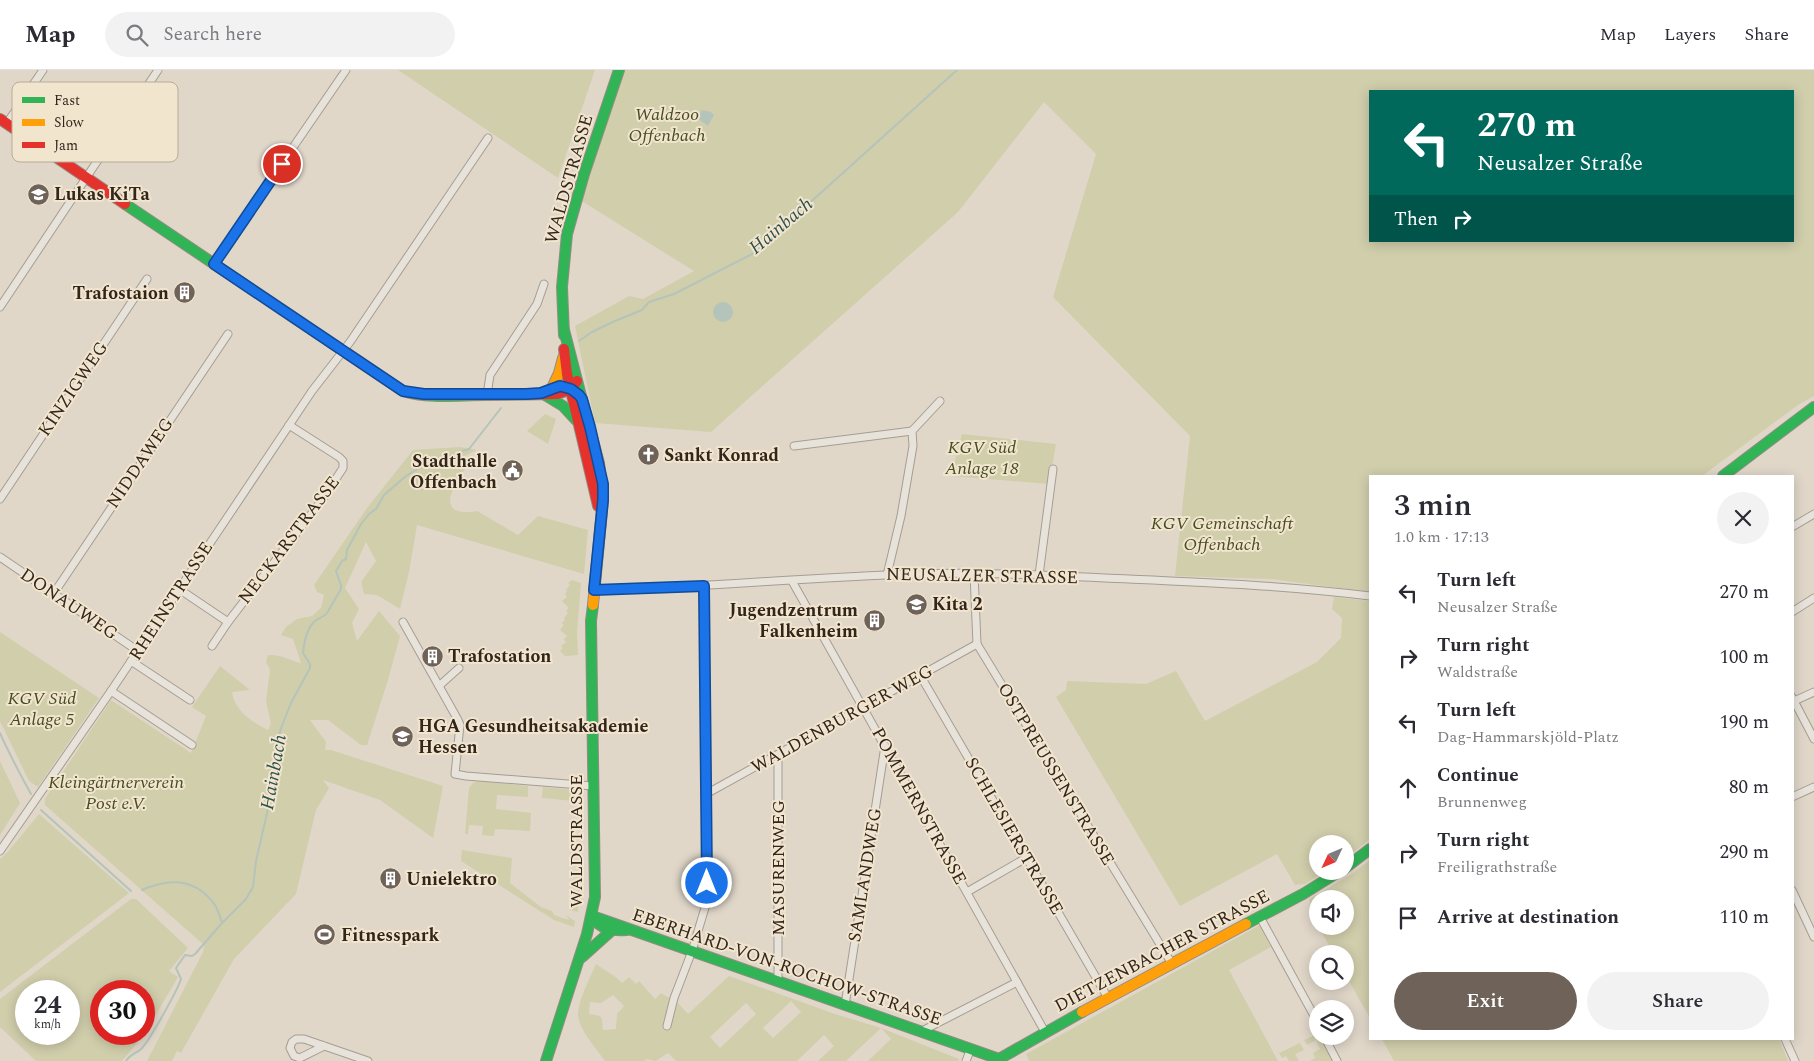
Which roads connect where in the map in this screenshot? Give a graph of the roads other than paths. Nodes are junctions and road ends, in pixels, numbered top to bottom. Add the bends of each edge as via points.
1 (43, 70) edge
2 (158, 70) edge
3 (346, 70) edge
4 (620, 70) edge
5 (34, 82) edge
6 (150, 82) edge
7 (12, 110) edge
8 (3, 121) edge
9 (488, 138) dead end
10 (63, 162) edge
11 (97, 162) edge
12 (86, 178) junction
13 (214, 264) junction
14 (147, 279) dead end
15 (544, 284) dead end
16 (0, 307) edge
17 (564, 330) junction
18 (228, 334) dead end
19 (342, 351) junction
20 (564, 352) junction
21 (574, 385) junction
22 (552, 388) junction
23 (541, 393) junction
24 (487, 395) junction
25 (940, 401) dead end
26 (1814, 407) edge
27 (289, 425) junction
28 (579, 425) junction
29 (912, 431) junction
30 (794, 446) dead end
31 (1053, 469) dead end
32 (1724, 475) edge
33 (0, 499) edge
34 (1814, 514) edge
35 (600, 524) junction
36 (1794, 526) edge
37 (0, 557) edge
38 (974, 573) junction
39 (887, 574) junction
40 (1038, 575) junction
41 (792, 581) junction
42 (704, 586) junction
43 (179, 589) junction
44 (594, 590) junction
45 (54, 593) junction
46 (1369, 596) edge
47 (1814, 598) edge
48 (1794, 611) edge
49 (228, 622) junction
50 (402, 622) dead end
51 (977, 644) junction
52 (212, 646) dead end
53 (138, 651) junction
54 (131, 661) junction
55 (459, 668) dead end
56 (920, 675) junction
57 (439, 686) junction
58 (111, 691) junction
59 (1814, 692) edge
60 (190, 700) dead end
61 (1794, 700) edge
62 (1794, 702) edge
63 (863, 707) junction
64 (1814, 739) edge
65 (192, 745) dead end
66 (885, 746) junction
67 (778, 755) junction
68 (593, 786) junction
69 (1814, 787) edge
70 (706, 794) junction
71 (1794, 796) edge
72 (1369, 850) edge
73 (0, 851) edge
74 (1026, 858) junction
75 (1354, 861) edge
76 (1324, 880) edge
77 (967, 892) junction
78 (1794, 894) edge
79 (592, 916) junction
80 (1260, 917) junction
81 (632, 930) junction
82 (611, 931) junction
83 (1814, 938) edge
84 (692, 951) junction
85 (580, 960) junction
86 (1172, 964) junction
87 (778, 981) junction
88 (1017, 982) junction
89 (1108, 998) junction
90 (845, 1005) junction
91 (1309, 1007) edge
92 (667, 1026) dead end
93 (922, 1031) junction
94 (1045, 1032) junction
95 (1785, 1040) edge
96 (1329, 1045) edge
97 (324, 1046) dead end
98 (971, 1048) junction
99 (1000, 1060) edge
100 (368, 1061) edge
101 (546, 1061) edge
102 (966, 1061) edge
103 (1337, 1061) edge
104 (1795, 1061) edge

1 - 5 street
2 - 6 street
3 - 13 street
4 - 17 main road, WALDSTRASSE via 584,174 568,234 562,287
7 - 8 street
9 - 19 street, RHEINSTRASSE
10 - 12 main road
11 - 12 street
12 - 13 main road
12 - 16 street
13 - 19 main road
14 - 33 street, KINZIGWEG
15 - 24 street via 537,304 490,375
17 - 20 main road, WALDSTRASSE
17 - 21 main road, WALDSTRASSE
18 - 45 street, NIDDAWEG
19 - 24 main road via 407,392
19 - 27 street, RHEINSTRASSE
20 - 21 main road, WALDSTRASSE
20 - 22 main road
21 - 22 main road
21 - 23 main road via 559,394
21 - 28 main road, WALDSTRASSE
21 - 35 main road, WALDSTRASSE via 582,399 603,484
22 - 23 main road
23 - 24 main road
23 - 28 main road via 563,406
25 - 29 street
26 - 32 main road
27 - 43 street, RHEINSTRASSE
27 - 49 street, NECKARSTRASSE via 339,457 343,468
28 - 35 main road, WALDSTRASSE via 594,482
29 - 30 street
29 - 39 street via 913,446 901,516
31 - 40 street
34 - 36 street
35 - 44 main road, WALDSTRASSE
37 - 45 street, DONAUWEG
38 - 39 street, NEUSALZER STRASSE
38 - 40 street, NEUSALZER STRASSE
38 - 51 street, OSTPREUSSENSTRASSE
39 - 41 street, NEUSALZER STRASSE
40 - 46 street, NEUSALZER STRASSE via 1309,588
41 - 42 street, NEUSALZER STRASSE
41 - 63 street, POMMERNSTRASSE
42 - 44 street, NEUSALZER STRASSE
42 - 70 street
43 - 49 street, NECKARSTRASSE
43 - 53 street, RHEINSTRASSE
44 - 68 main road, WALDSTRASSE via 591,627
45 - 53 street, DONAUWEG
47 - 48 street
49 - 52 street, NECKARSTRASSE
50 - 57 street
51 - 56 street, WALDENBURGER WEG
51 - 86 street, OSTPREUSSENSTRASSE
53 - 54 street, RHEINSTRASSE
54 - 58 street, RHEINSTRASSE
54 - 60 street
55 - 57 street
56 - 63 street, WALDENBURGER WEG
56 - 74 street, SCHLESIERSTRASSE
57 - 68 street via 460,725 456,774
58 - 65 street
58 - 73 street, RHEINSTRASSE
59 - 61 street
62 - 64 street
63 - 66 street, POMMERNSTRASSE
63 - 67 street, WALDENBURGER WEG
66 - 77 street, POMMERNSTRASSE
66 - 90 street, SAMLANDWEG
67 - 70 street, WALDENBURGER WEG
67 - 87 street, MASURENWEG
68 - 79 main road, WALDSTRASSE via 595,897
69 - 71 street
70 - 84 street via 707,901
72 - 75 main road
74 - 77 street
74 - 89 street, SCHLESIERSTRASSE
76 - 80 main road, DIETZENBACHER STRASSE
77 - 88 street, POMMERNSTRASSE
78 - 83 street
79 - 81 main road, EBERHARD-VON-ROCHOW-STRASSE
79 - 82 main road via 599,926
79 - 85 main road, WALDSTRASSE
80 - 86 main road, DIETZENBACHER STRASSE
80 - 91 street
81 - 82 main road
81 - 84 main road, EBERHARD-VON-ROCHOW-STRASSE
82 - 85 main road
84 - 87 main road, EBERHARD-VON-ROCHOW-STRASSE
84 - 92 street
85 - 101 main road, WALDSTRASSE
86 - 89 main road, DIETZENBACHER STRASSE
87 - 90 main road, EBERHARD-VON-ROCHOW-STRASSE
88 - 93 street
88 - 94 street, POMMERNSTRASSE
89 - 94 main road, DIETZENBACHER STRASSE
90 - 93 main road, EBERHARD-VON-ROCHOW-STRASSE
93 - 98 main road, EBERHARD-VON-ROCHOW-STRASSE
94 - 99 main road, DIETZENBACHER STRASSE
95 - 104 street
96 - 103 street
97 - 100 street
98 - 99 main road, EBERHARD-VON-ROCHOW-STRASSE
98 - 102 street

